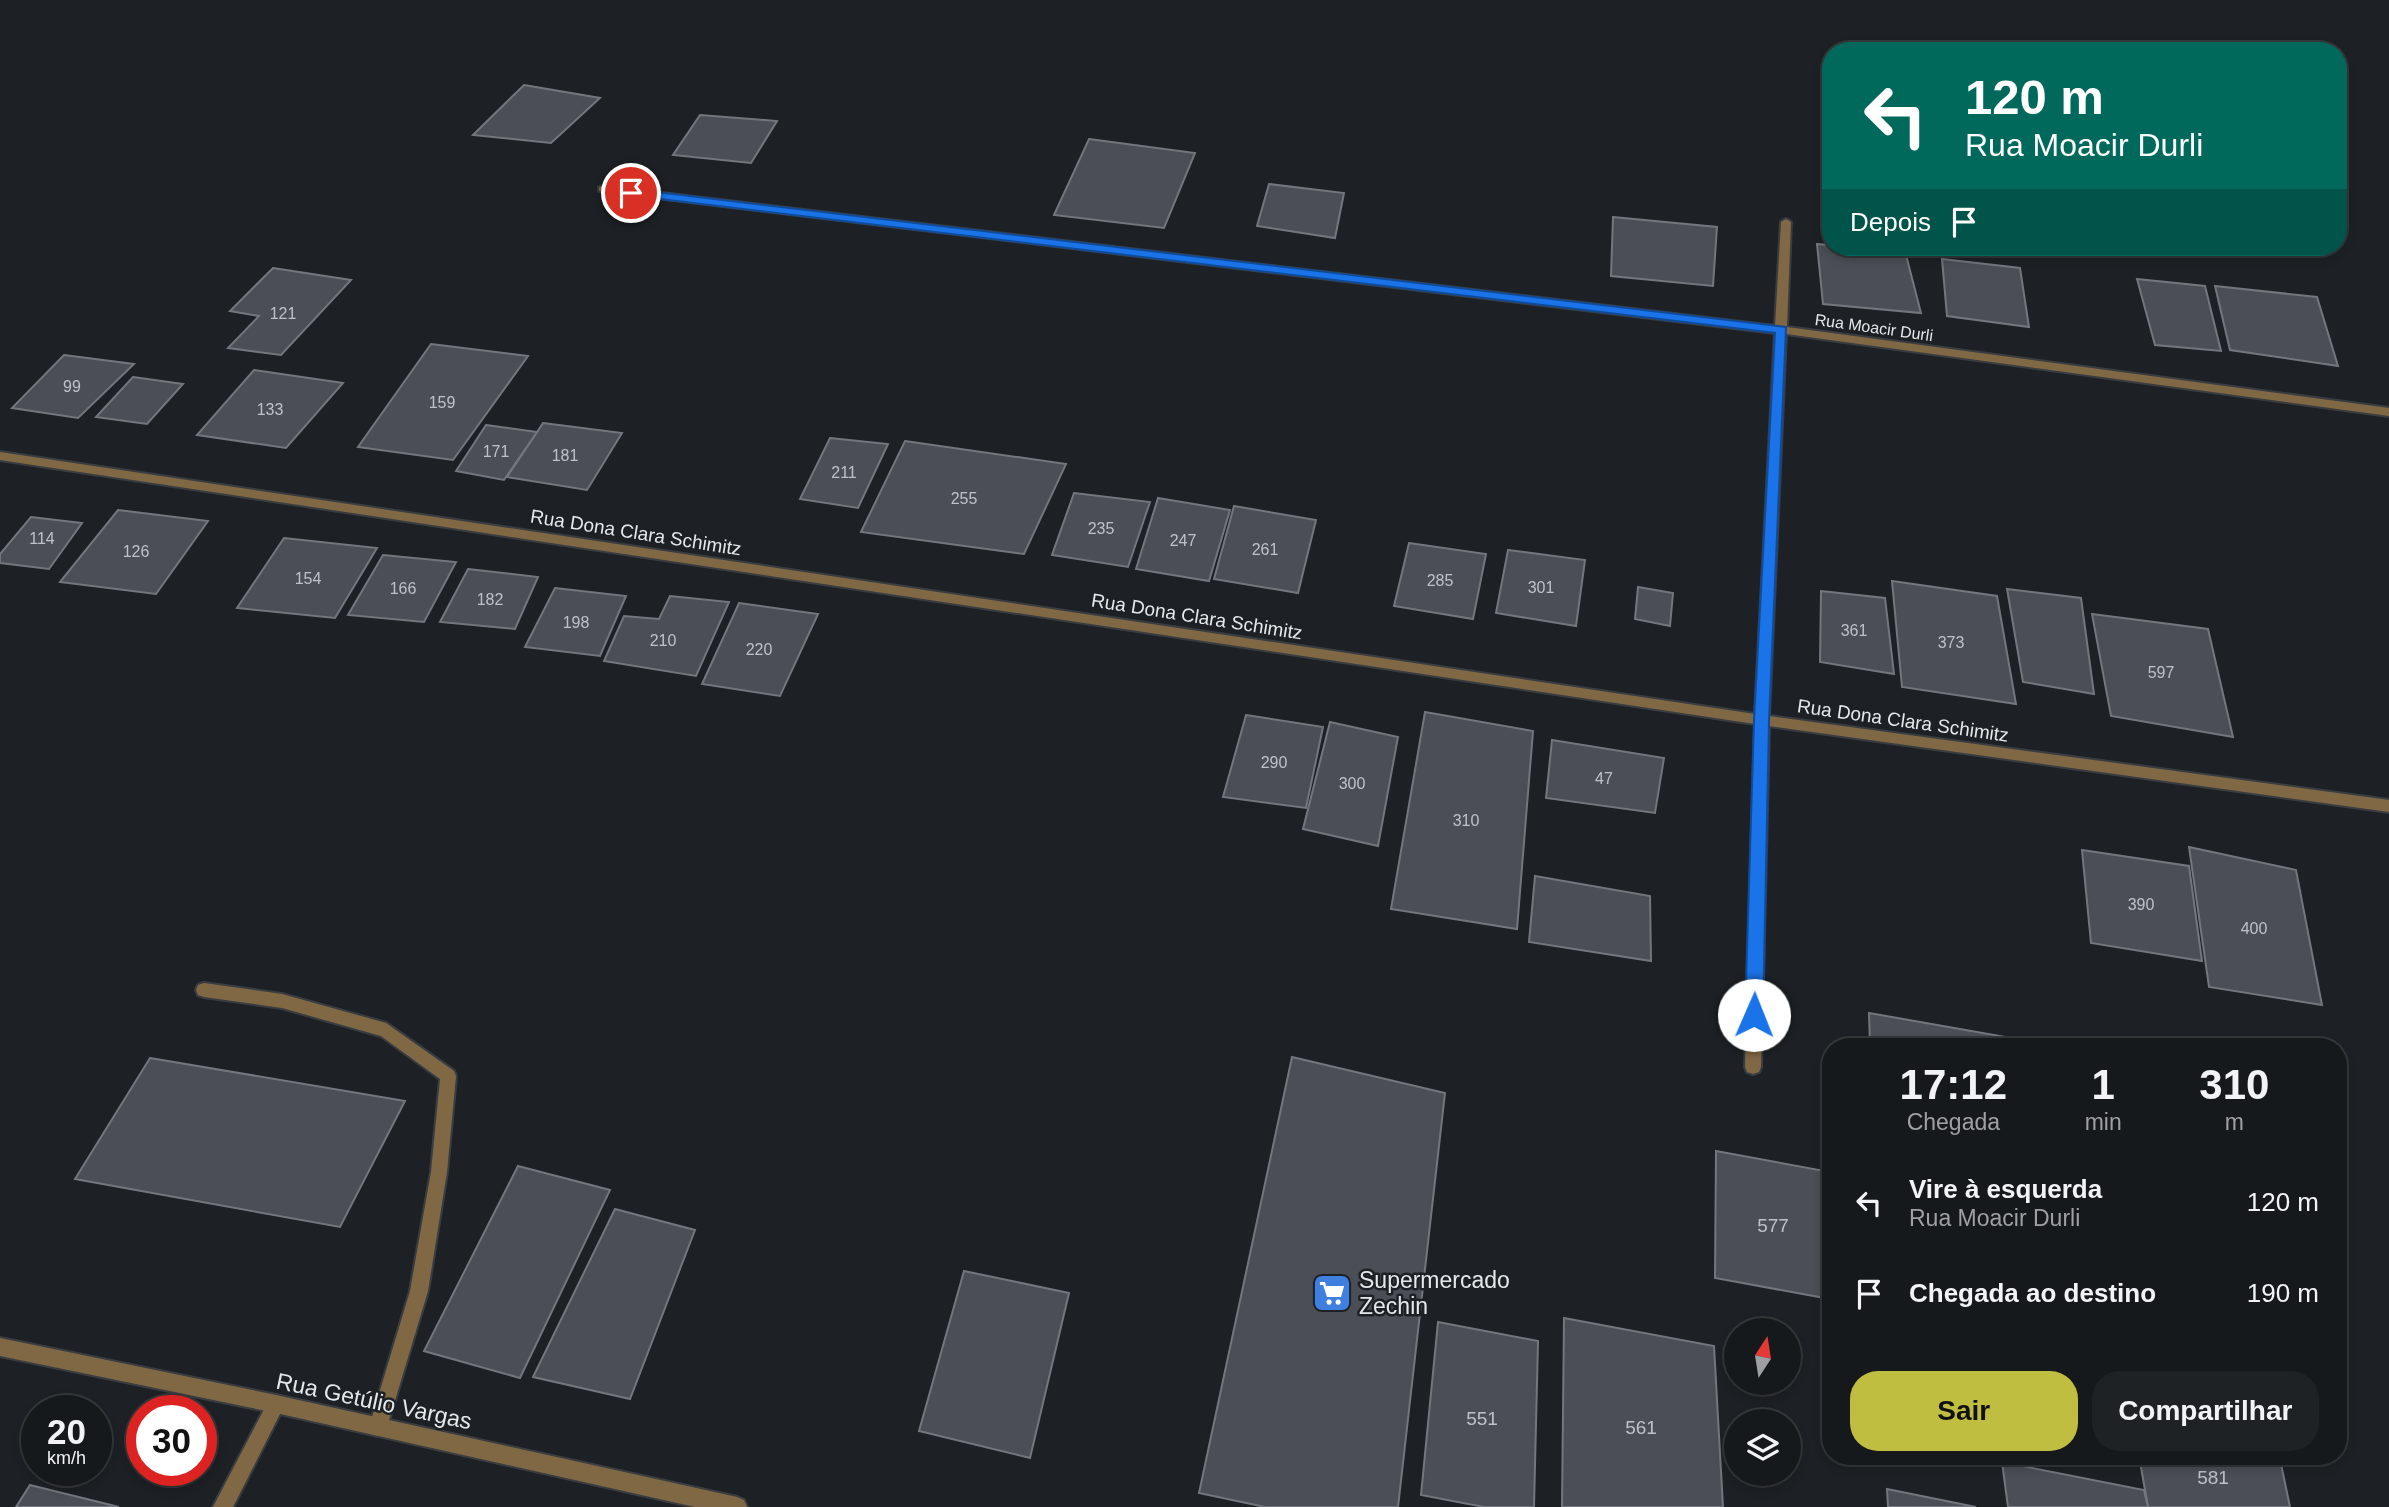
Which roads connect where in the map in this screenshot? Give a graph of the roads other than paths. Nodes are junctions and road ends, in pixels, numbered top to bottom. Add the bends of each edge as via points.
1 (603, 190) dead end
2 (1786, 222) dead end
3 (1782, 330) junction
4 (2389, 412) edge
5 (0, 456) edge
6 (1762, 720) junction
7 (2389, 806) edge
8 (204, 990) dead end
9 (1753, 1067) dead end
10 (0, 1347) edge
11 (276, 1404) junction
12 (379, 1427) junction
13 (223, 1507) edge
14 (737, 1507) edge

1 - 3 street, Rua Moacir Durli
2 - 3 street
3 - 4 street, Rua Moacir Durli
3 - 6 street
5 - 6 street, Rua Dona Clara Schimitz
6 - 7 street, Rua Dona Clara Schimitz
6 - 9 street
8 - 12 street via 282,1001 386,1030 448,1076 439,1172 419,1291
10 - 11 street, Rua Getúlio Vargas
11 - 12 street, Rua Getúlio Vargas
11 - 13 street
12 - 14 street, Rua Getúlio Vargas

